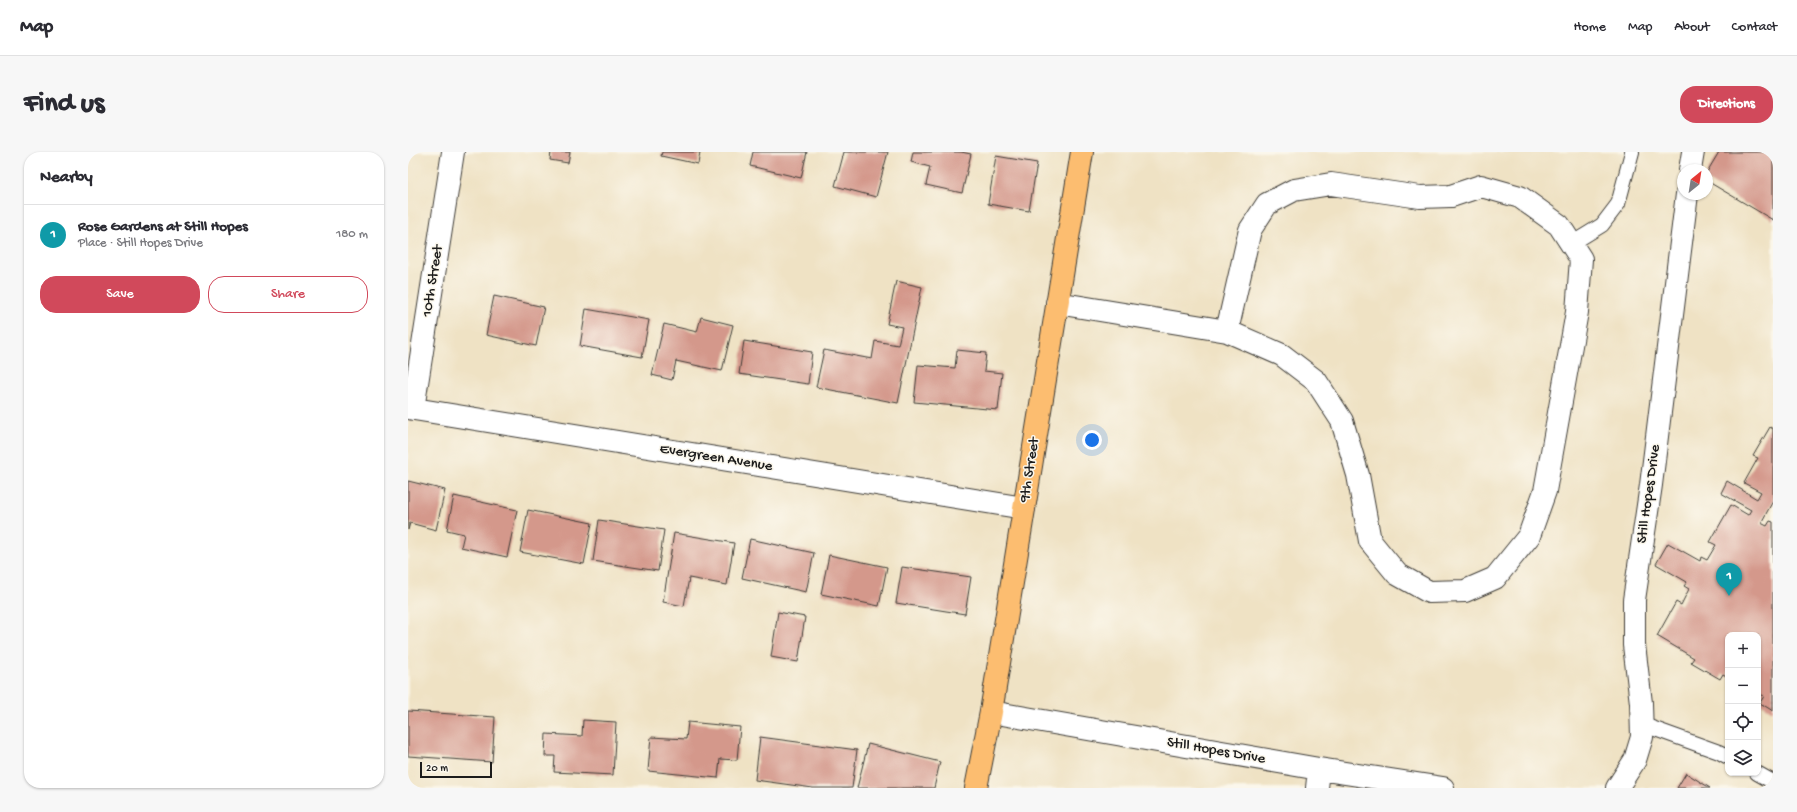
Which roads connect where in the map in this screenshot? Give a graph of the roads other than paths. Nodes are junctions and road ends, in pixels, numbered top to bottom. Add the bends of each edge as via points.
1 (454, 152) edge
2 (1082, 152) edge
3 (1632, 152) edge
4 (1693, 152) edge
5 (1691, 164) edge
6 (1686, 200) edge
7 (1571, 244) junction
8 (1057, 303) junction
9 (1227, 331) junction
10 (411, 409) edge
11 (1024, 508) junction
12 (991, 712) junction
13 (1641, 724) junction
14 (1725, 755) edge
15 (1761, 775) edge
16 (1318, 778) edge
17 (1773, 782) edge
18 (976, 788) edge
19 (1443, 788) edge
20 (1617, 788) edge

1 - 10 street, 10th Street
2 - 8 main road, 9th Street
3 - 7 lane via 1618,204 1602,225
4 - 5 street
6 - 13 street, Still Hopes Drive via 1634,600 1634,645
7 - 9 street via 1559,225 1520,197 1481,186 1451,196 1420,198 1331,184 1294,190 1267,204 1250,230
7 - 9 street via 1581,259 1578,312 1545,491 1529,536 1495,578 1465,591 1429,592 1397,574 1370,541 1358,475 1342,421 1316,382 1282,355
8 - 9 street
8 - 11 main road, 9th Street
10 - 11 street, Evergreen Avenue
11 - 12 main road, 9th Street
12 - 16 street, Still Hopes Drive
12 - 18 main road, 9th Street
13 - 14 lane
13 - 20 street, Still Hopes Drive via 1642,737 1635,760
15 - 17 lane
16 - 19 street, Still Hopes Drive

